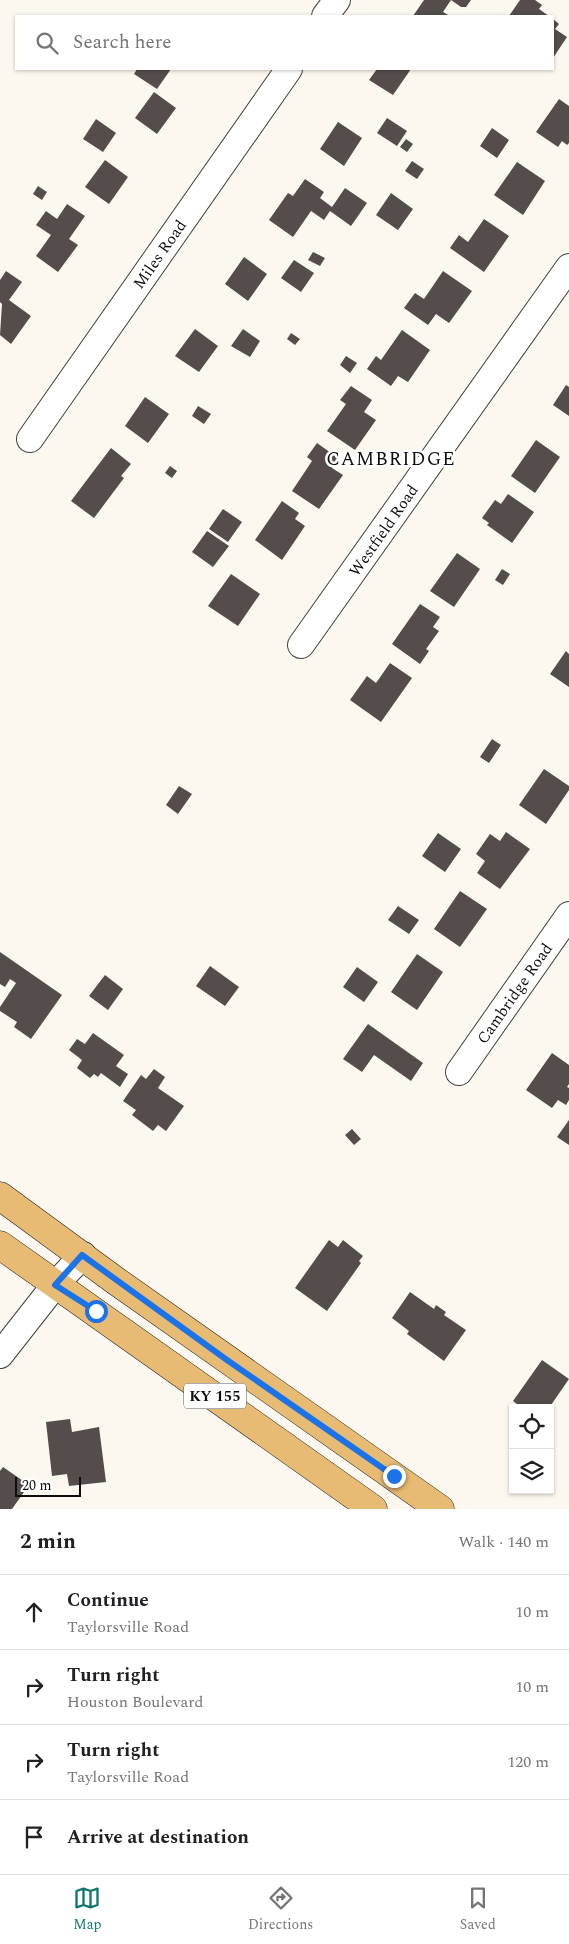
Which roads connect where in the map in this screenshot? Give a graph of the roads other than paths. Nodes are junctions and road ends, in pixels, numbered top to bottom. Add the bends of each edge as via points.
1 (337, 0) edge
2 (327, 15) edge
3 (288, 70) edge
4 (569, 267) edge
5 (30, 439) dead end
6 (301, 645) dead end
7 (569, 915) edge
8 (459, 1072) dead end
9 (0, 1196) edge
10 (0, 1245) edge
11 (82, 1255) junction
12 (55, 1285) junction
13 (0, 1355) edge
14 (373, 1509) edge
15 (440, 1509) edge

1 - 2 street
3 - 5 street, Miles Road
4 - 6 street, Westfield Road
7 - 8 street, Cambridge Road
9 - 11 main road, KY 155
10 - 12 main road, KY 155
11 - 12 street
11 - 15 main road, KY 155
12 - 13 street
12 - 14 main road, KY 155

